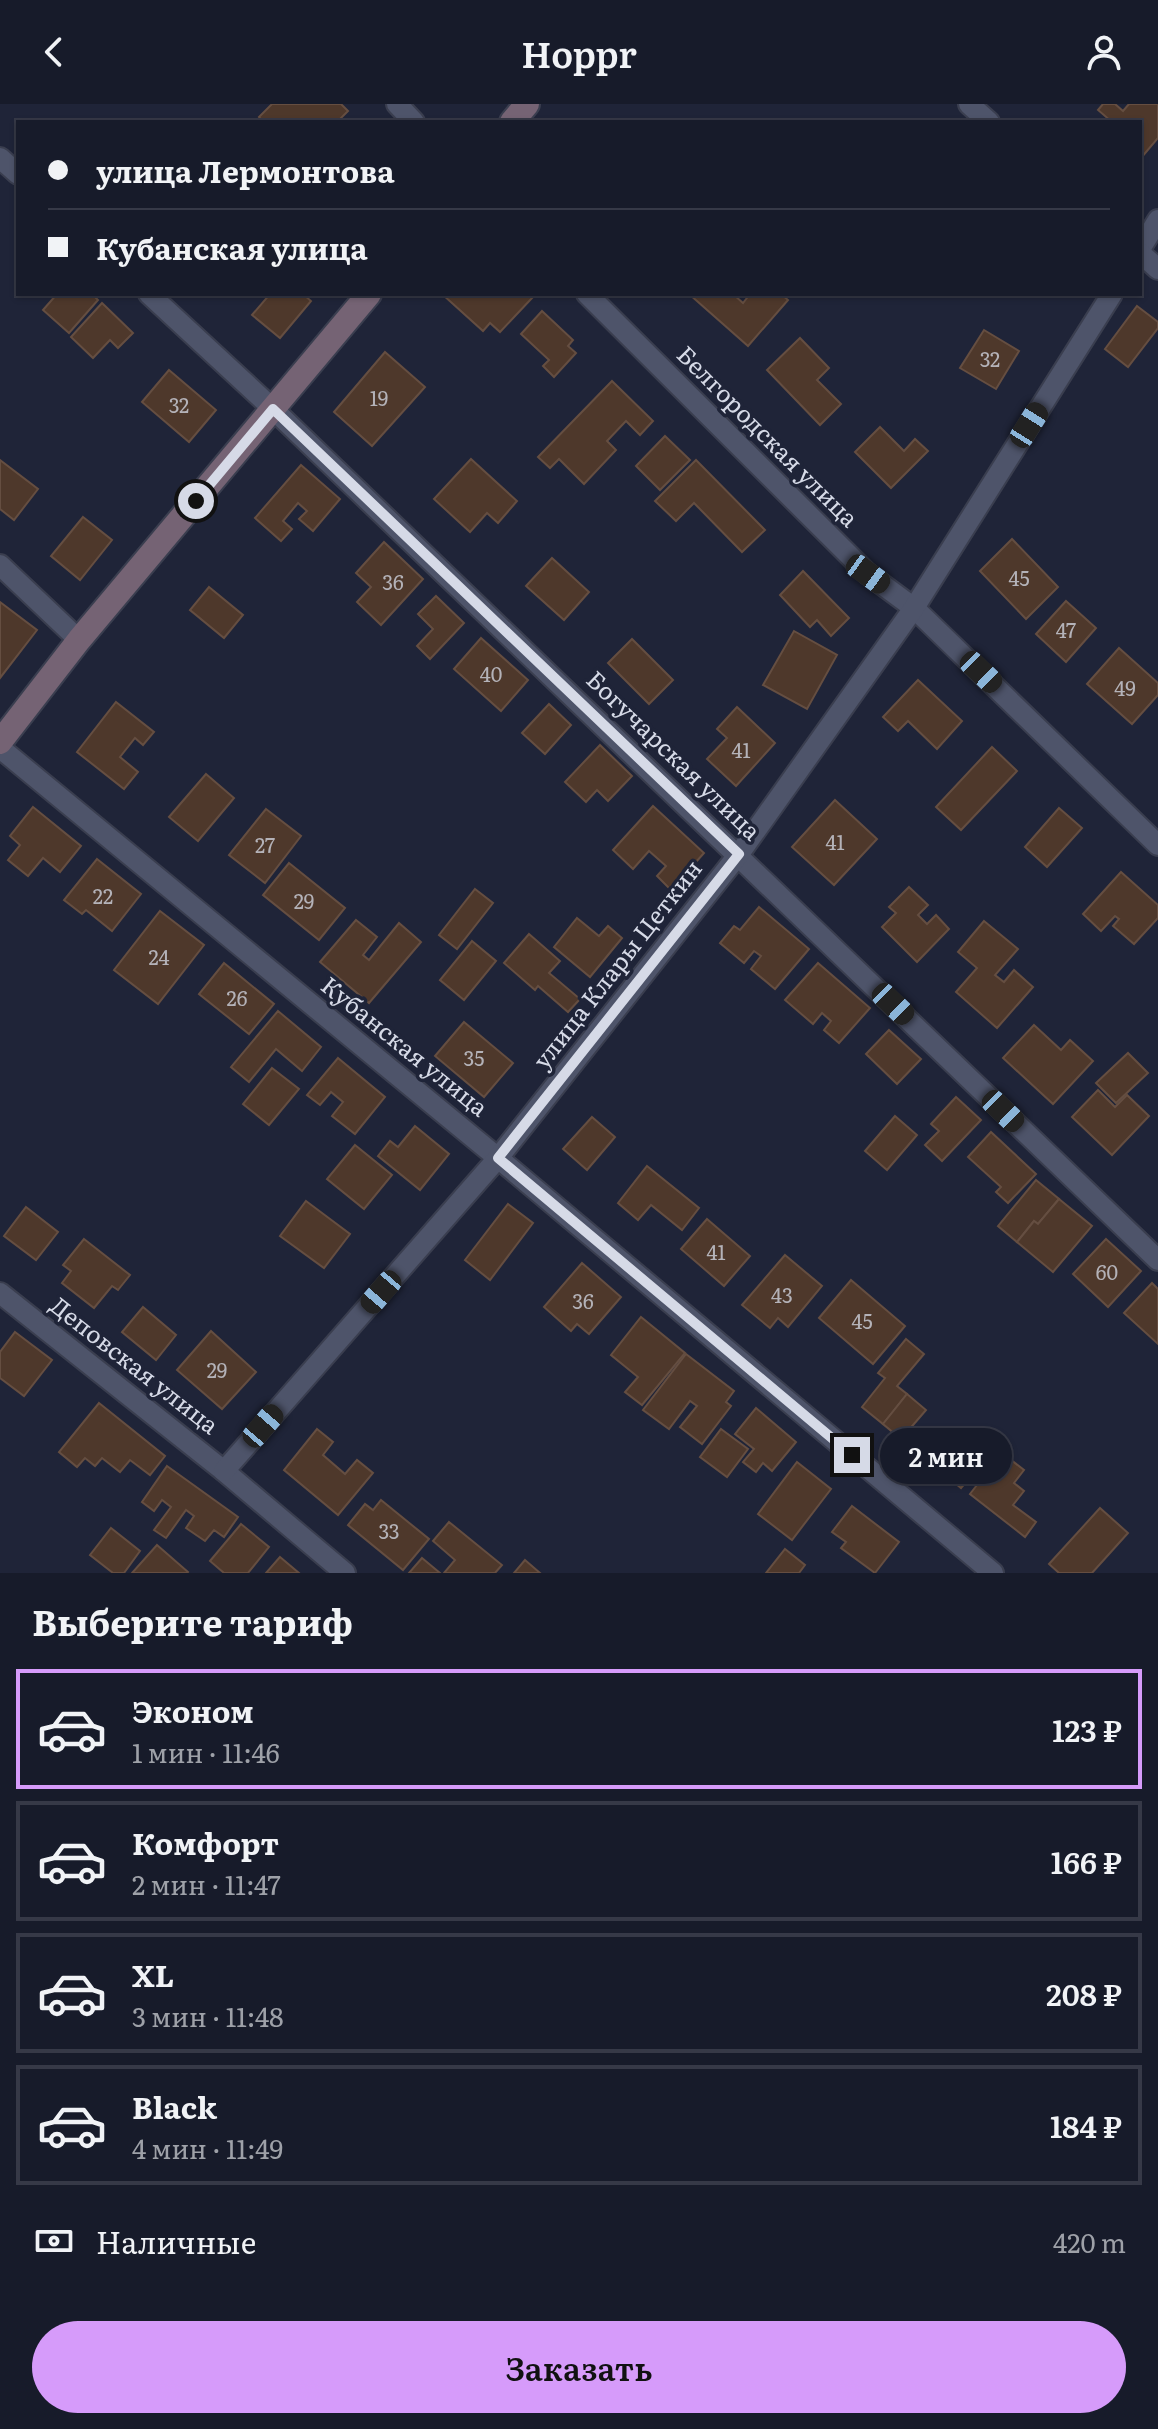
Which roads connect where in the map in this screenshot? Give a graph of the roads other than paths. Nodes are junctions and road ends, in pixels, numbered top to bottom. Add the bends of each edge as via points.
1 (397, 104) edge
2 (527, 104) edge
3 (969, 104) edge
4 (412, 120) edge
5 (514, 120) edge
6 (987, 120) edge
7 (0, 158) edge
8 (16, 172) edge
9 (1158, 220) edge
10 (1142, 248) edge
11 (1142, 253) edge
12 (1158, 269) edge
13 (151, 296) edge
14 (367, 296) edge
15 (589, 296) edge
16 (1111, 296) edge
17 (273, 409) junction
18 (0, 565) edge
19 (914, 608) junction
20 (79, 640) junction
21 (0, 742) edge
22 (0, 748) edge
23 (1158, 845) edge
24 (739, 854) junction
25 (498, 1158) junction
26 (1158, 1260) edge
27 (1, 1297) edge
28 (224, 1471) junction
29 (345, 1573) edge
30 (993, 1573) edge

1 - 4 street
2 - 5 street
3 - 6 street
7 - 8 street
9 - 10 street
11 - 12 street
13 - 17 street, Богучарская улица
14 - 17 street
15 - 19 street, Белгородская улица via 868,574
16 - 19 street, улица Клары Цеткин
17 - 20 street
17 - 24 street, Богучарская улица
18 - 20 street
19 - 23 street, Белгородская улица
19 - 24 street, улица Клары Цеткин
20 - 21 street
22 - 25 street, Кубанская улица
24 - 25 street, улица Клары Цеткин
24 - 26 street, Богучарская улица
25 - 28 street, улица Клары Цеткин
25 - 30 street, Кубанская улица
27 - 28 street, Деповская улица
28 - 29 street, Деповская улица

